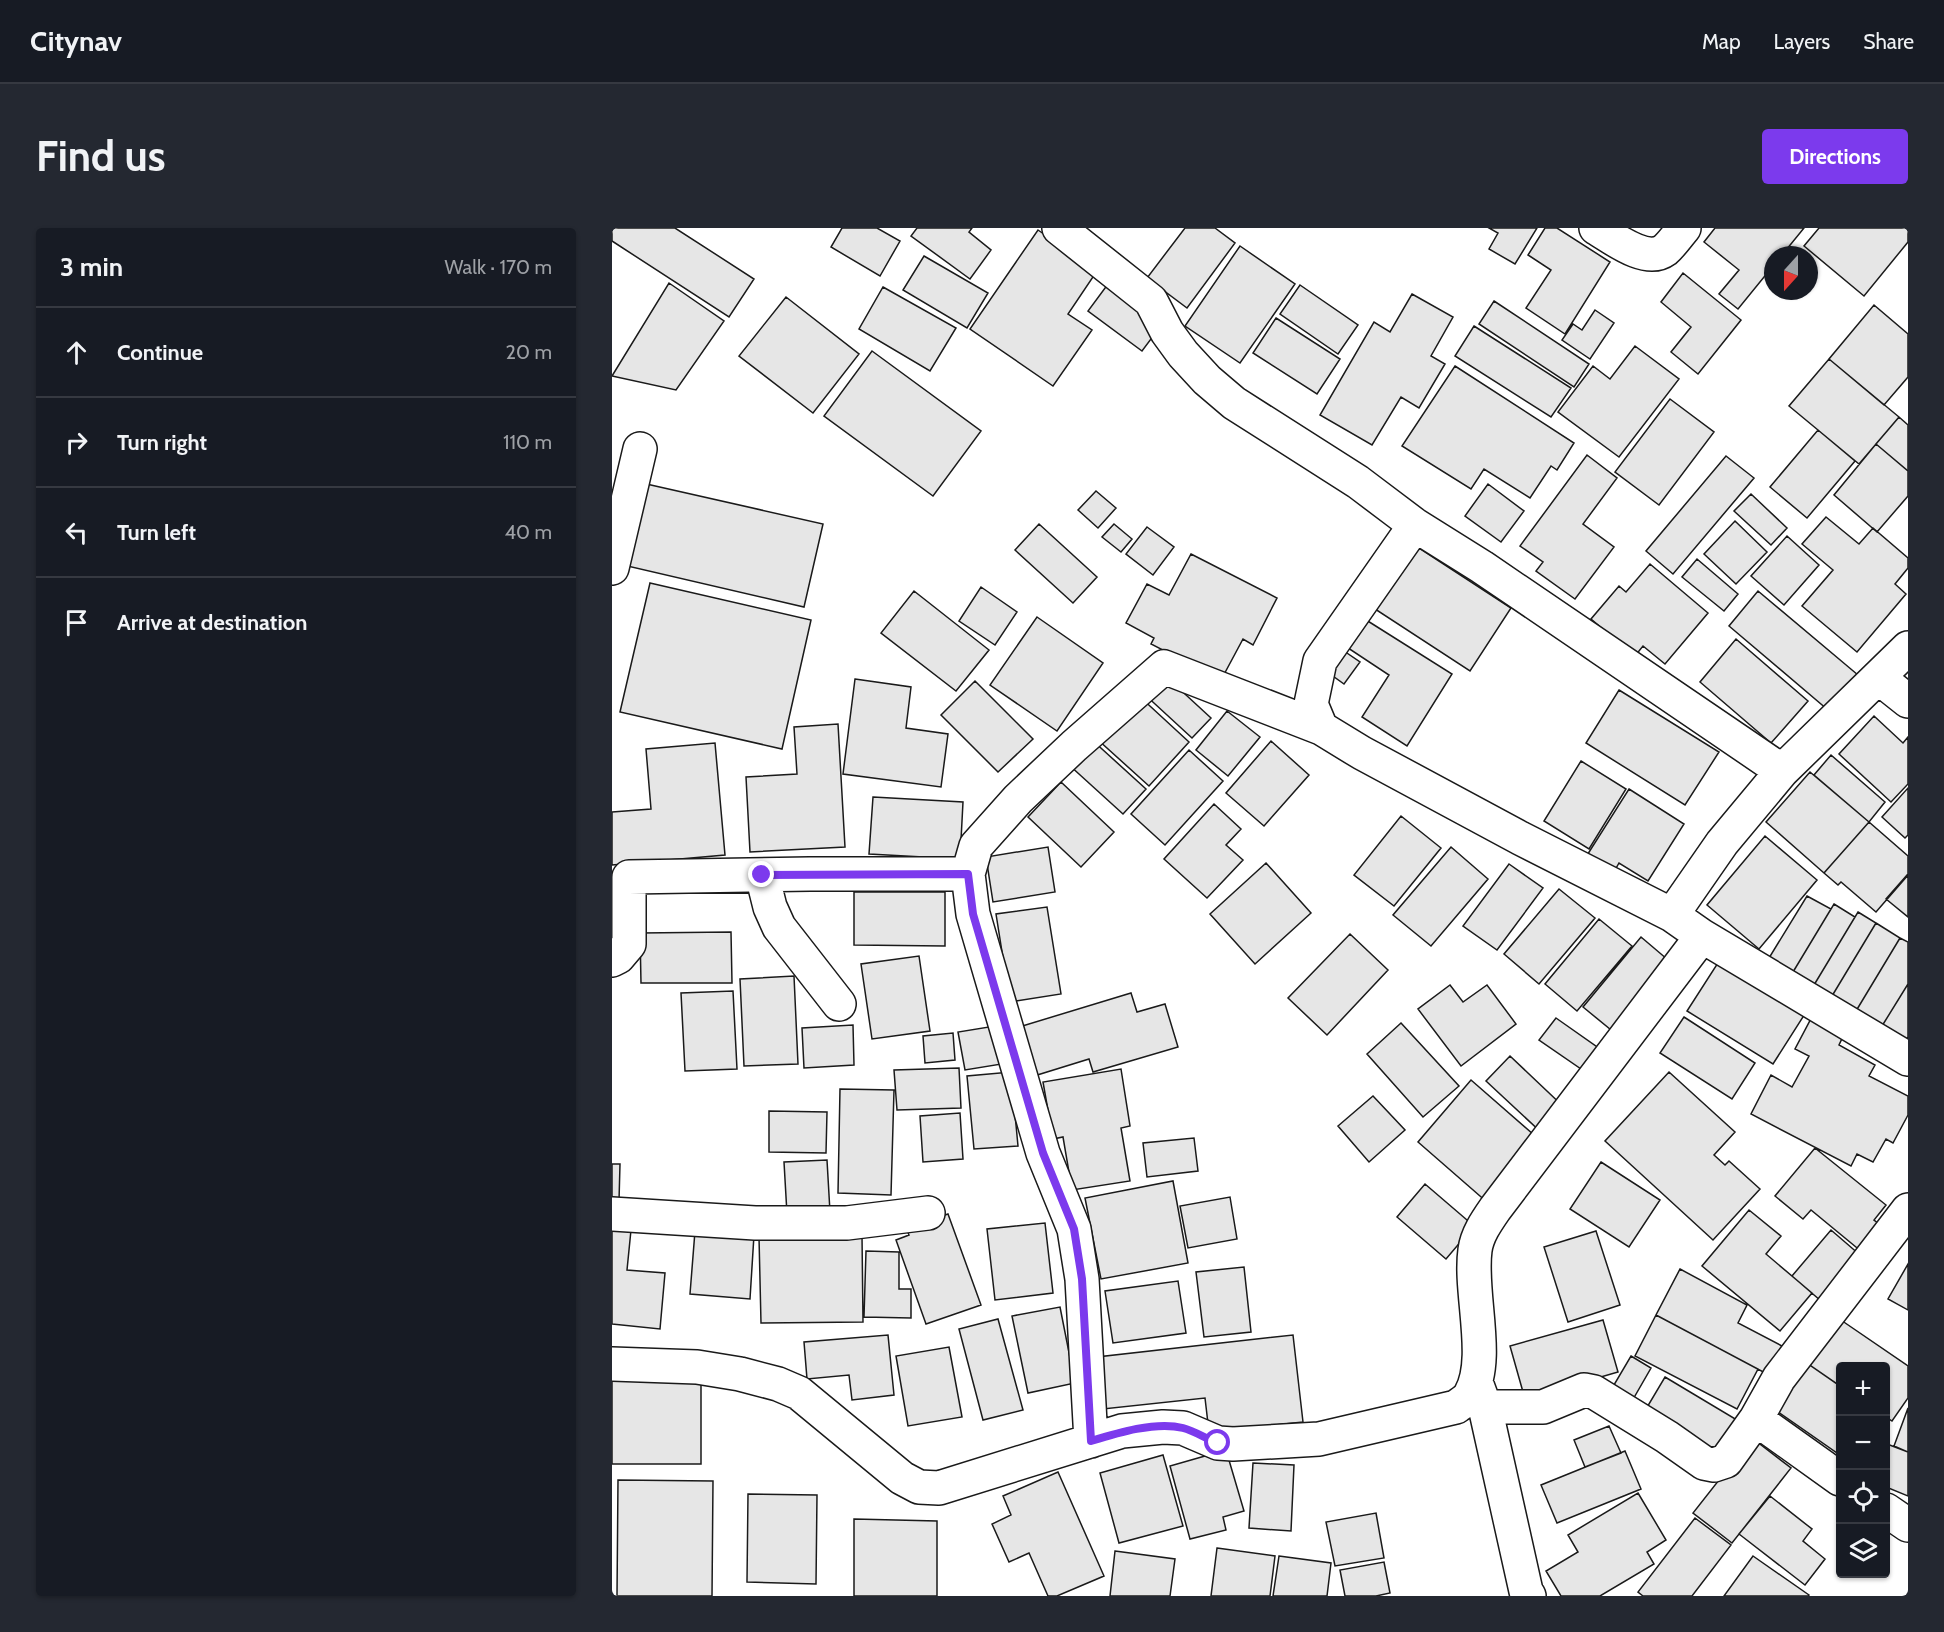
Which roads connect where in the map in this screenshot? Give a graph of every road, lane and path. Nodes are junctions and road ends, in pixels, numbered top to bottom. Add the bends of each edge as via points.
1 (1059, 228) edge
2 (1596, 228) edge
3 (1684, 228) edge
4 (640, 449) dead end
5 (1415, 525) junction
6 (612, 568) edge
7 (1908, 648) edge
8 (1879, 678) junction
9 (1908, 701) edge
10 (1321, 728) junction
11 (1782, 771) junction
12 (968, 874) junction
13 (762, 875) junction
14 (1672, 915) junction
15 (1702, 936) junction
16 (612, 960) edge
17 (839, 1005) dead end
18 (1908, 1059) edge
19 (1908, 1210) edge
20 (928, 1213) dead end
21 (612, 1214) edge
22 (612, 1364) edge
23 (1480, 1395) junction
24 (1756, 1419) junction
25 (1091, 1441) junction
26 (1836, 1476) edge
27 (1890, 1513) edge
28 (1908, 1525) edge
29 (1529, 1596) edge

1 - 5 street via 1151,301 1183,354 1234,403 1358,482
2 - 3 street via 1640,253 1654,256 1665,250
4 - 6 street
5 - 10 street via 1320,661 1311,704
5 - 11 street
7 - 8 street
8 - 9 street
8 - 11 street
10 - 12 street via 1164,667 1017,798 976,846
10 - 14 street
11 - 14 street via 1722,843
12 - 13 street
12 - 25 street via 973,914 1043,1153 1074,1229 1082,1279
13 - 16 street via 629,877 629,944
13 - 17 street via 779,927
14 - 15 street
15 - 18 street
15 - 23 street via 1481,1230 1474,1265
19 - 24 street via 1779,1377
20 - 21 street via 847,1223 755,1223
22 - 25 street via 697,1367 778,1384 799,1393 902,1478 919,1487 939,1488
23 - 24 street via 1544,1407 1584,1390 1594,1392 1714,1465 1726,1461
23 - 25 street via 1456,1407 1319,1439 1218,1443 1184,1428 1163,1427 1122,1431
23 - 29 street
24 - 26 street
27 - 28 street

